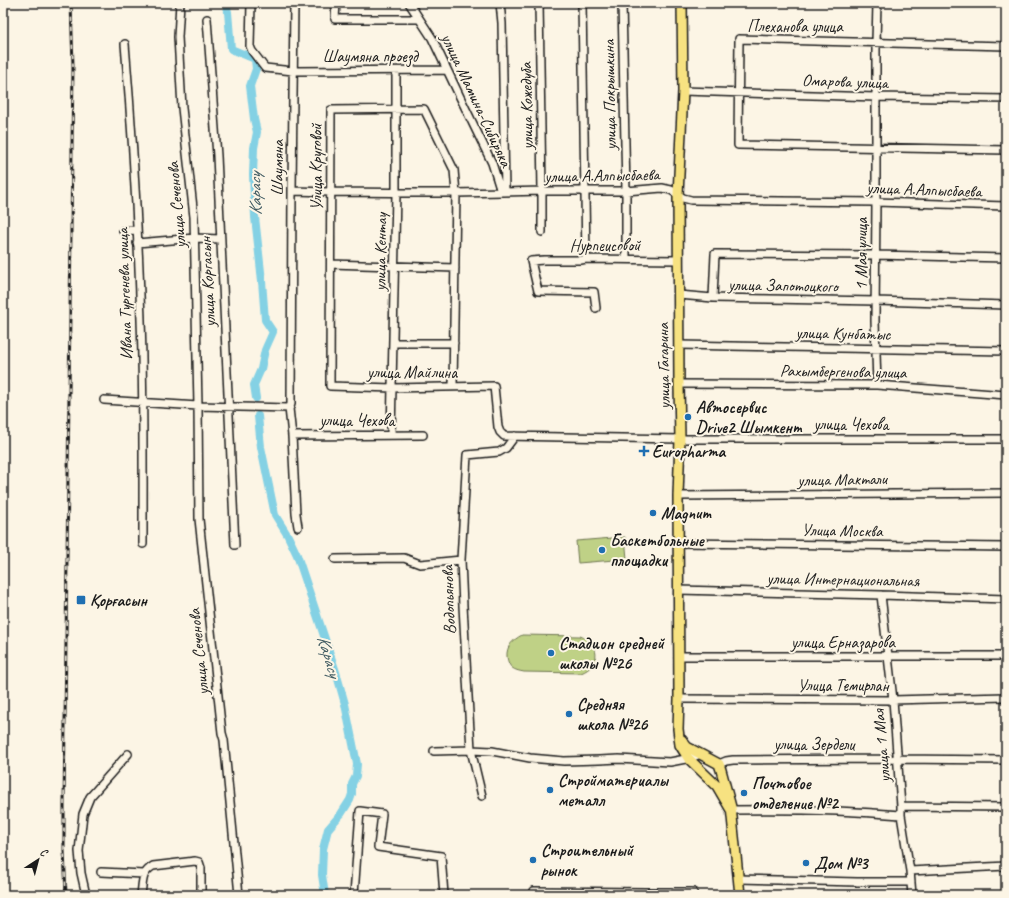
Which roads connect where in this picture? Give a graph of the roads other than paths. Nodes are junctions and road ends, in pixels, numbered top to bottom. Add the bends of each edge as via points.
1 (180, 3) edge
2 (251, 3) edge
3 (294, 3) edge
4 (336, 3) edge
5 (409, 3) edge
6 (500, 3) edge
7 (539, 3) edge
8 (582, 3) edge
9 (622, 3) edge
10 (682, 3) edge
11 (877, 3) edge
12 (207, 19) dead end
13 (419, 19) junction
14 (876, 42) junction
15 (125, 44) dead end
16 (1006, 46) edge
17 (447, 70) junction
18 (293, 71) junction
19 (396, 71) junction
20 (683, 91) junction
21 (739, 93) junction
22 (876, 97) junction
23 (1006, 98) edge
24 (396, 109) junction
25 (876, 148) junction
26 (1006, 150) edge
27 (292, 191) junction
28 (542, 191) junction
29 (585, 191) junction
30 (626, 191) junction
31 (331, 192) junction
32 (396, 192) junction
33 (503, 192) junction
34 (456, 193) junction
35 (678, 195) junction
36 (876, 202) junction
37 (1006, 206) edge
38 (137, 230) junction
39 (123, 231) dead end
40 (542, 232) dead end
41 (195, 238) junction
42 (220, 239) junction
43 (138, 243) junction
44 (876, 255) junction
45 (1006, 258) edge
46 (586, 259) junction
47 (626, 259) junction
48 (678, 260) junction
49 (331, 264) junction
50 (394, 266) junction
51 (455, 268) junction
52 (678, 295) junction
53 (713, 298) junction
54 (876, 301) junction
55 (1006, 305) edge
56 (596, 308) dead end
57 (393, 343) junction
58 (454, 343) junction
59 (679, 344) junction
60 (877, 348) junction
61 (1006, 351) edge
62 (679, 384) junction
63 (877, 385) junction
64 (330, 386) joint
65 (453, 387) junction
66 (393, 388) junction
67 (1006, 395) edge
68 (104, 400) dead end
69 (142, 403) junction
70 (198, 406) junction
71 (290, 406) junction
72 (228, 407) junction
73 (392, 435) junction
74 (423, 435) dead end
75 (292, 436) junction
76 (504, 436) joint
77 (515, 436) junction
78 (680, 439) junction
79 (1006, 439) edge
80 (1006, 493) edge
81 (678, 496) junction
82 (298, 528) dead end
83 (678, 543) junction
84 (143, 544) dead end
85 (235, 544) dead end
86 (1006, 547) edge
87 (335, 559) dead end
88 (461, 560) junction
89 (678, 590) junction
90 (881, 595) junction
91 (1006, 599) edge
92 (679, 656) junction
93 (1006, 656) edge
94 (888, 657) junction
95 (1006, 697) edge
96 (679, 699) junction
97 (893, 700) junction
98 (678, 729) junction
99 (471, 750) junction
100 (434, 751) dead end
101 (128, 754) dead end
102 (700, 754) junction
103 (688, 758) junction
104 (710, 759) junction
105 (897, 759) junction
106 (1006, 760) edge
107 (718, 764) junction
108 (700, 770) junction
109 (721, 784) junction
110 (482, 796) dead end
111 (901, 806) junction
112 (1006, 807) edge
113 (731, 810) junction
114 (901, 815) junction
115 (1006, 866) edge
116 (910, 871) junction
117 (101, 872) dead end
118 (144, 874) junction
119 (739, 879) junction
120 (911, 882) junction
121 (534, 891) dead end
122 (693, 892) dead end
123 (86, 895) edge
124 (141, 895) edge
125 (201, 895) edge
126 (239, 895) edge
127 (354, 895) edge
128 (444, 895) edge
129 (740, 895) edge
130 (912, 895) edge

1 - 41 street, улица Сеченова via 178,36 182,108
2 - 18 street, Шаумяна проезд via 252,51 265,68
3 - 18 street, Шаумяна
4 - 13 street via 335,19
5 - 13 street, улица Мамина-Сибиряка
6 - 33 street
7 - 28 street, улица Кожедуба
8 - 29 street
9 - 30 street, улица Покрышкина
10 - 20 main road, улица Гагарина
11 - 14 street, 1 Мая улица
12 - 42 street, улица Коргасын
13 - 17 street, улица Мамина-Сибиряка via 432,38
14 - 16 street, Плеханова улица
14 - 21 street, Плеханова улица via 739,39
14 - 22 street, 1 Мая улица
15 - 38 street, Ивана Тургенева улица
17 - 19 street, Шаумяна проезд
17 - 33 street, улица Мамина-Сибиряка via 492,163
18 - 19 street, Шаумяна проезд
18 - 27 street, Шаумяна
19 - 24 street, улица Кентау
20 - 21 street, Омарова улица
20 - 35 main road, улица Гагарина
21 - 22 street, Омарова улица
21 - 25 street, Плеханова улица via 738,145
22 - 23 street, Омарова улица
22 - 25 street, 1 Мая улица
24 - 31 street, Улица Круговой via 331,110
24 - 32 street, улица Кентау
24 - 34 street, Улица Круговой via 424,109 454,170
25 - 26 street, Плеханова улица
25 - 36 street, 1 Мая улица
27 - 31 street, улица А.Алпысбаева
27 - 71 street, Шаумяна
28 - 29 street, улица А.Алпысбаева
28 - 33 street, улица А.Алпысбаева
28 - 40 street, улица Кожедуба
29 - 30 street, улица А.Алпысбаева
29 - 46 street
30 - 35 street, улица А.Алпысбаева via 662,188
30 - 47 street, улица Покрышкина
31 - 32 street, улица А.Алпысбаева
31 - 49 street, Улица Круговой
32 - 34 street, улица А.Алпысбаева
32 - 50 street, улица Кентау
33 - 34 street, улица А.Алпысбаева
34 - 51 street, Улица Круговой
35 - 36 street, улица А.Алпысбаева via 691,200
35 - 48 main road, улица Гагарина
36 - 37 street, улица А.Алпысбаева
36 - 44 street, 1 Мая улица
38 - 39 street
38 - 43 street, Ивана Тургенева улица
41 - 42 street
41 - 43 street
41 - 70 street, улица Сеченова
42 - 72 street, улица Коргасын
43 - 69 street, Ивана Тургенева улица
44 - 45 street
44 - 53 street via 715,254
44 - 54 street, 1 Мая улица
46 - 47 street, Нурпеисовой
46 - 56 street, Нурпеисовой via 531,262 538,291 594,292
47 - 48 street, Нурпеисовой
48 - 52 main road, улица Гагарина
49 - 50 street
49 - 64 street, Улица Круговой
50 - 51 street
50 - 57 street, улица Кентау
51 - 58 street, Улица Круговой
52 - 53 street, улица Запотоцкого
52 - 59 main road, улица Гагарина
53 - 54 street, улица Запотоцкого
54 - 55 street, улица Запотоцкого
54 - 60 street, 1 Мая улица
57 - 58 street
57 - 66 street, улица Кентау
58 - 65 street, Улица Круговой
59 - 60 street, улица Кунбатыс
59 - 62 main road, улица Гагарина
60 - 61 street, улица Кунбатыс
60 - 63 street, 1 Мая улица
62 - 63 street, Рахымбергенова улица
62 - 78 main road, улица Гагарина
63 - 67 street, Рахымбергенова улица
64 - 66 street, улица Майлина
65 - 66 street, улица Майлина
65 - 76 street, улица Майлина via 494,386 498,427
66 - 73 street, улица Кентау
68 - 69 street
69 - 70 street
69 - 84 street, Ивана Тургенева улица
70 - 72 street
70 - 126 street, улица Сеченова via 199,519
71 - 72 street
71 - 75 street, Шаумяна
72 - 85 street, улица Коргасын
73 - 74 street, улица Чехова
73 - 75 street, улица Чехова
75 - 82 street, Шаумяна
76 - 77 street, улица Чехова
77 - 78 street, улица Чехова
77 - 88 street, Водопьянова via 506,448 499,452 467,455
78 - 79 street, улица Чехова
78 - 81 main road, улица Гагарина
80 - 81 street, улица Мактали
81 - 83 main road, улица Гагарина
83 - 86 street, Улица Москва
83 - 89 main road, улица Гагарина
87 - 88 street via 404,558 420,564
88 - 99 street, Водопьянова
89 - 90 street, улица Интернациональная
89 - 92 main road, улица Гагарина
90 - 91 street, улица Интернациональная
90 - 94 street, улица 1 Мая
92 - 94 street, улица Ерназарова
92 - 96 main road, улица Гагарина
93 - 94 street, улица Ерназарова
94 - 97 street, улица 1 Мая
95 - 97 street, Улица Темирлан
96 - 97 street, Улица Темирлан
96 - 98 main road, улица Гагарина
97 - 105 street, улица 1 Мая
98 - 102 main road, улица Гагарина via 687,747
98 - 103 main road, улица Гагарина via 680,745
99 - 100 street
99 - 103 street via 564,761 620,759 670,762
99 - 110 street, Водопьянова
101 - 123 street via 90,797 83,814 79,851
102 - 103 street
102 - 104 main road, улица Гагарина
103 - 108 main road, улица Гагарина
104 - 107 main road, улица Гагарина
104 - 108 main road
105 - 106 street, улица Зердели
105 - 107 street, улица Зердели via 733,760
105 - 111 street, улица 1 Мая
107 - 109 main road, улица Гагарина via 721,770
108 - 109 main road, улица Гагарина
109 - 113 main road, улица Гагарина
111 - 112 street
111 - 114 street, улица 1 Мая
113 - 114 street via 838,811
113 - 119 main road
114 - 116 street, улица 1 Мая
115 - 116 street
116 - 120 street, улица 1 Мая
117 - 118 street
118 - 124 street
118 - 125 street via 153,866 199,862
119 - 120 street
119 - 129 main road
120 - 130 street, улица 1 Мая
121 - 122 street
127 - 128 street via 360,811 382,814 378,847 440,856

